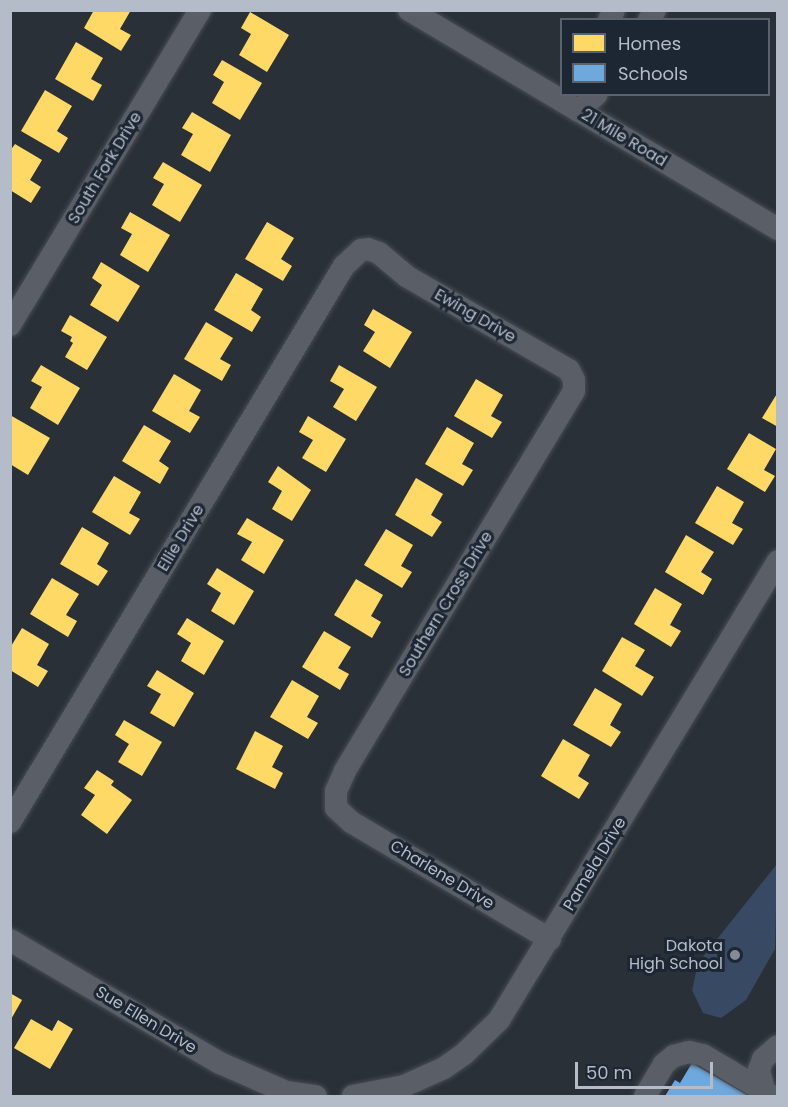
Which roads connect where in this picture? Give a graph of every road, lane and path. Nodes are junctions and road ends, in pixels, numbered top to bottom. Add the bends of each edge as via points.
1 (200, 10) edge
2 (409, 10) edge
3 (560, 93) edge
4 (593, 96) edge
5 (579, 103) edge
6 (777, 229) edge
7 (353, 256) joint
8 (10, 326) edge
9 (565, 402) joint
10 (777, 561) edge
11 (336, 808) joint
12 (10, 822) edge
13 (550, 939) junction
14 (10, 940) edge
15 (777, 1046) edge
16 (769, 1095) edge
17 (316, 1096) edge
18 (353, 1096) edge
19 (645, 1096) edge

1 - 8 street, South Fork Drive
2 - 3 street, 21 Mile Road
4 - 5 street
5 - 6 street, 21 Mile Road
7 - 9 street, Ewing Drive via 361,250 379,253 406,276 569,370 574,391
7 - 12 street, Ellie Drive
9 - 11 street, Southern Cross Drive via 345,771 336,791
10 - 13 street, Pamela Drive
11 - 13 street, Charlene Drive via 351,822
13 - 18 street, Pamela Drive via 499,1020 464,1054 404,1086
14 - 17 street, Sue Ellen Drive via 220,1064 286,1092
15 - 16 street via 763,1059 759,1070
16 - 19 street via 703,1055 689,1052 664,1064

